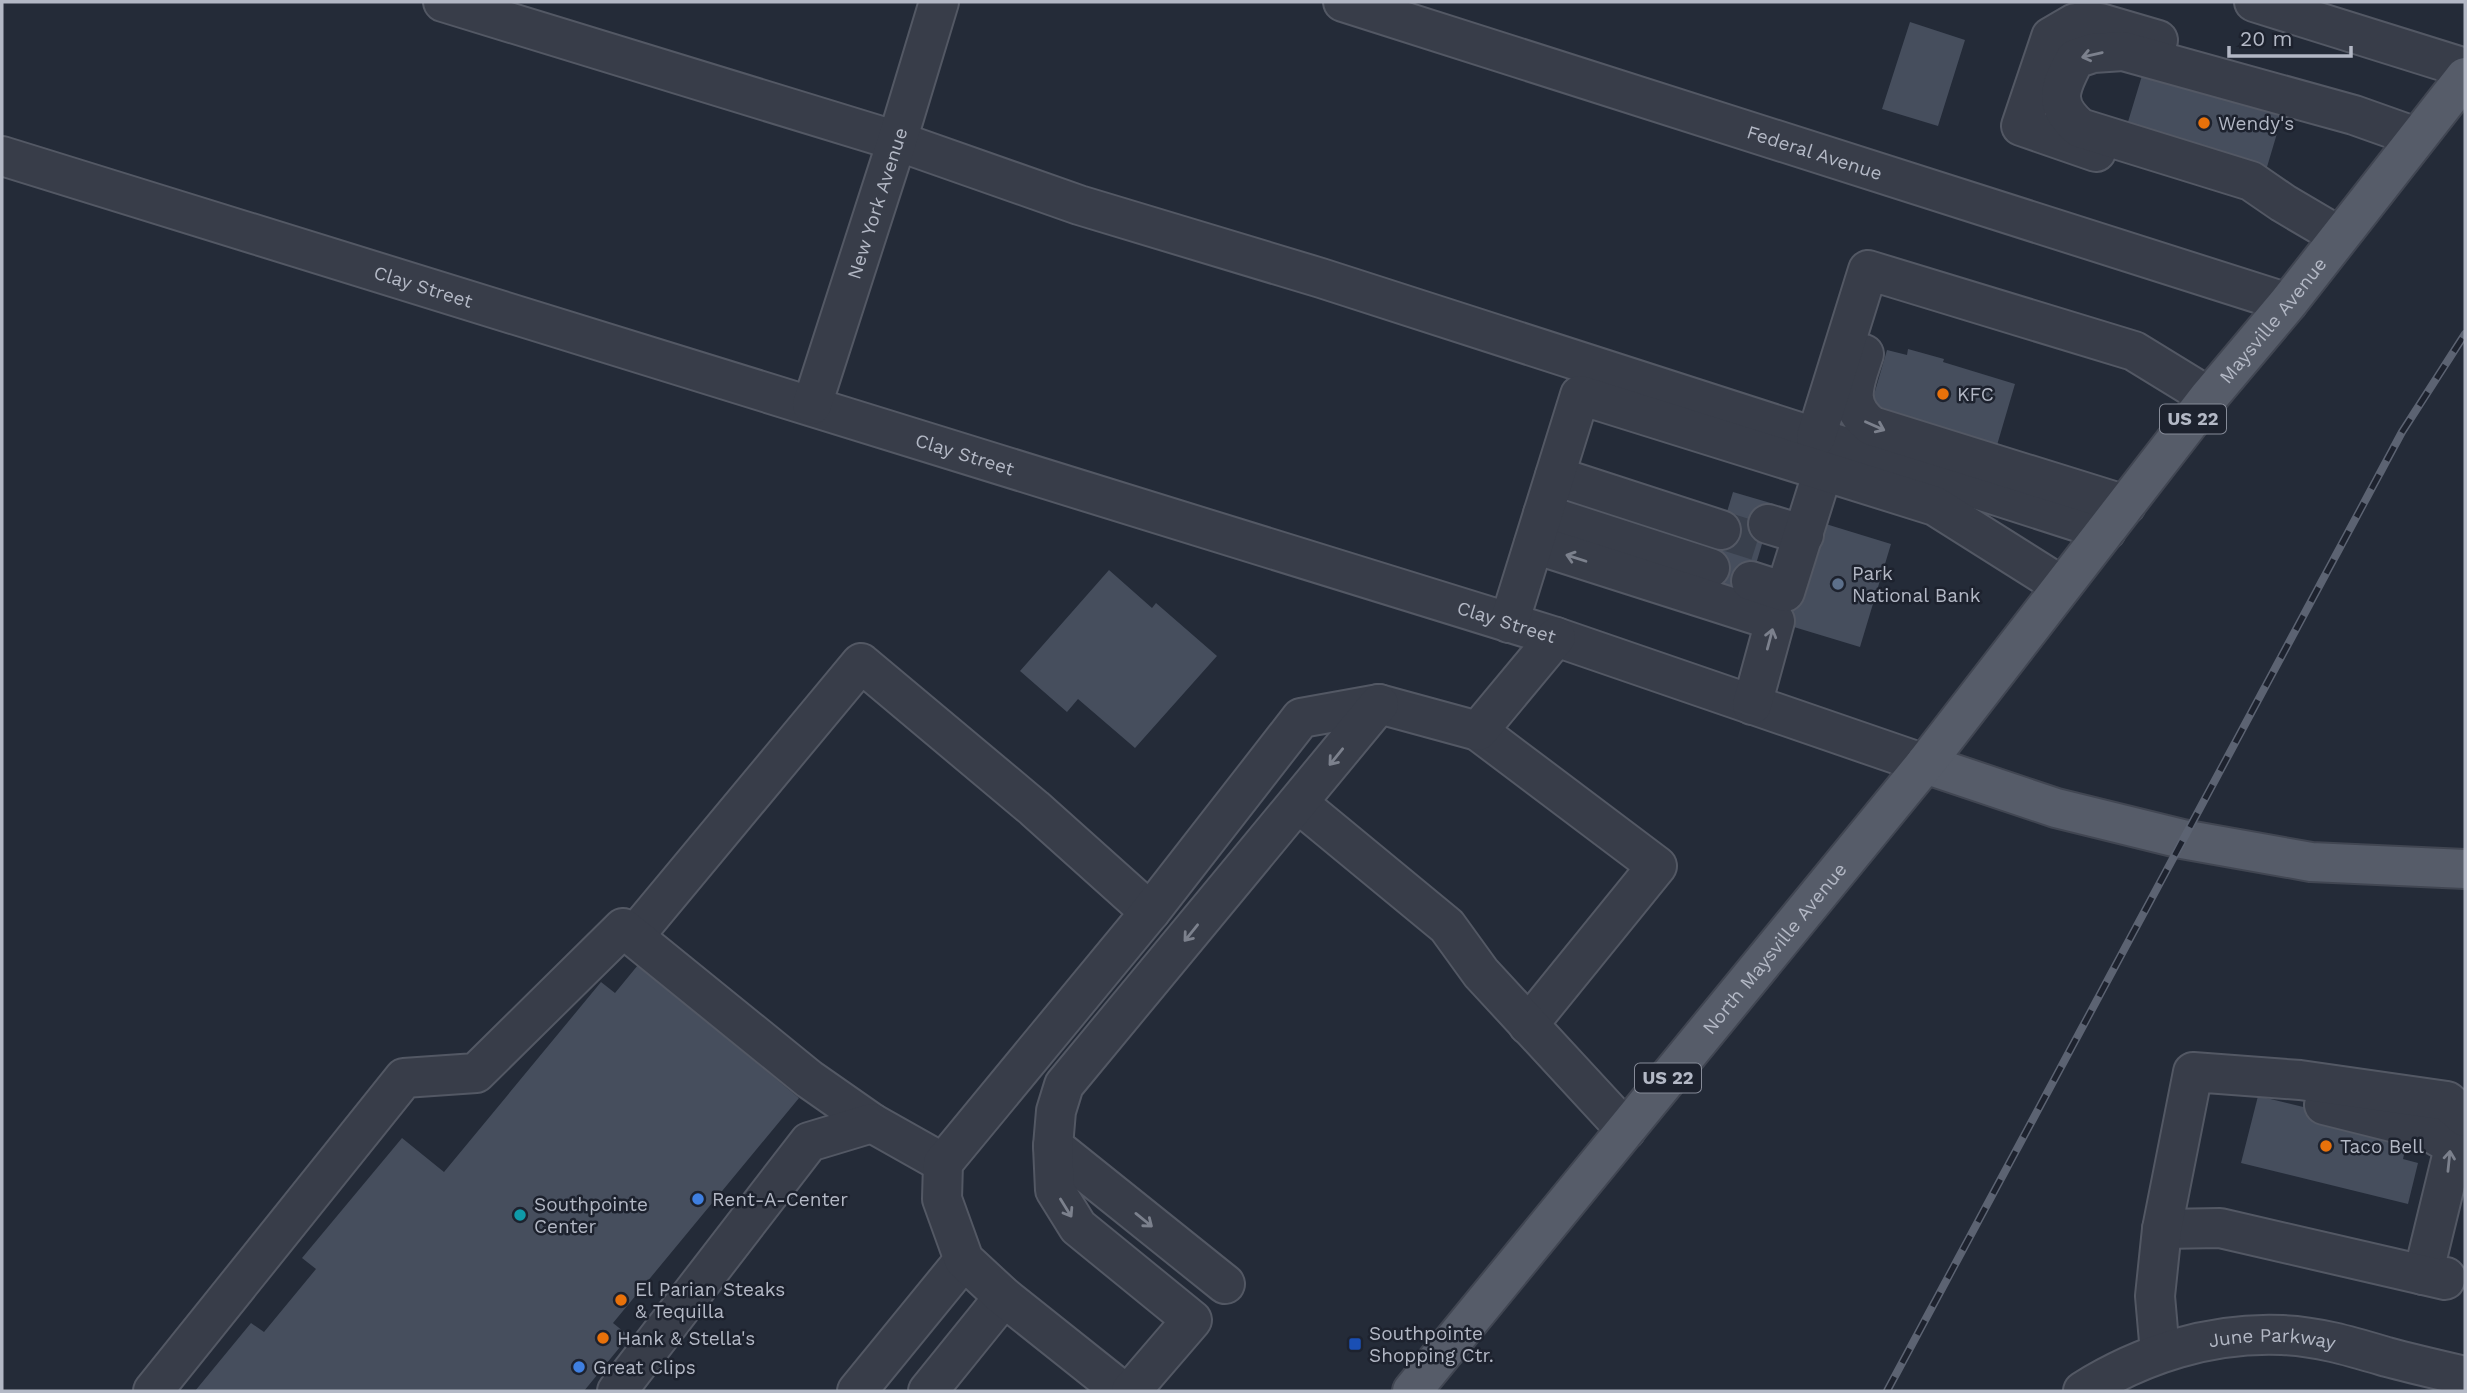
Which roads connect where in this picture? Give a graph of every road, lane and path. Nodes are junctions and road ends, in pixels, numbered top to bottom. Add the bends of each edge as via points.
1 (443, 2) edge
2 (939, 2) edge
3 (1343, 2) edge
4 (2263, 3) edge
5 (2465, 68) edge
6 (2465, 77) edge
7 (2416, 137) junction
8 (897, 141) junction
9 (2, 156) edge
10 (2339, 236) junction
11 (1889, 276) junction
12 (2288, 303) junction
13 (2209, 397) junction
14 (812, 405) junction
15 (1819, 454) junction
16 (1549, 498) junction
17 (2116, 518) junction
18 (1776, 553) dead end
19 (2062, 586) junction
20 (1509, 623) junction
21 (1556, 637) junction
22 (1379, 704) junction
23 (1752, 705) junction
24 (1478, 731) junction
25 (1925, 764) junction
26 (1298, 803) junction
27 (2465, 869) edge
28 (1150, 912) junction
29 (634, 936) junction
30 (1528, 1025) junction
31 (2193, 1072) junction
32 (2465, 1117) edge
33 (872, 1123) junction
34 (1626, 1130) junction
35 (1053, 1146) junction
36 (943, 1163) junction
37 (2465, 1197) edge
38 (2162, 1229) junction
39 (964, 1260) junction
40 (2423, 1275) junction
41 (1225, 1284) dead end
42 (1004, 1297) junction
43 (2160, 1353) junction
44 (2397, 1376) edge
45 (2465, 1376) edge
46 (1420, 1389) edge
47 (153, 1391) edge
48 (617, 1391) edge
49 (857, 1391) edge
50 (928, 1391) edge
51 (1122, 1391) edge
52 (1131, 1391) edge
53 (2083, 1391) edge

1 - 8 street
2 - 8 street, New York Avenue
3 - 12 street, Federal Avenue
4 - 5 street
6 - 7 main road, Maysville Avenue / US 22
7 - 10 main road, Maysville Avenue / US 22
7 - 10 street via 2354,115 2123,51 2075,59 2060,101 2065,115 2080,128 2251,181
8 - 14 street, New York Avenue
8 - 15 street via 1079,205 1321,278
9 - 14 street, Clay Street
10 - 12 main road, Maysville Avenue / US 22
11 - 13 street via 2134,351
11 - 15 street via 1868,270
11 -> 17 street via 1853,391 1860,418
12 - 13 main road, Maysville Avenue / US 22
13 - 17 main road, Maysville Avenue / US 22
14 - 20 street, Clay Street
15 - 16 street via 1580,395
15 - 17 street
15 - 18 street
15 - 19 street via 1935,506
16 - 16 street via 1719,539
16 - 20 street
23 -> 16 street via 1775,621
17 - 19 main road, Maysville Avenue / US 22
19 - 25 main road, Maysville Avenue / US 22
20 - 21 street, Clay Street
21 - 23 street, Clay Street
21 - 24 street
22 - 24 street
22 -> 26 street
22 - 28 street via 1301,719
23 - 25 street, Clay Street
24 - 30 street via 1657,866
25 - 27 main road via 2056,808 2182,839 2311,862
25 - 34 main road, North Maysville Avenue / US 22
26 - 30 street via 1447,926 1481,974
26 -> 35 street via 1064,1086
28 - 29 street via 861,663
28 - 36 street
29 - 33 street via 809,1079
29 - 47 street via 623,928 477,1073 404,1078
30 - 34 street
31 - 32 street via 2300,1080 2447,1101
31 - 38 street
40 -> 31 street via 2452,1156 2449,1143 2428,1131
33 - 36 street
33 - 48 street via 809,1142
34 - 46 main road, North Maysville Avenue / US 22
35 -> 41 street
35 -> 52 street via 1055,1190 1078,1227 1192,1320
36 - 39 street via 942,1199
37 - 40 street via 2445,1280
38 - 40 street via 2221,1228
38 - 43 street via 2155,1296
39 - 42 street
39 - 49 street
42 - 50 street
42 - 51 street
43 - 44 street, June Parkway via 2231,1336 2284,1335 2336,1342
43 - 53 street, June Parkway
44 - 45 street, June Parkway

